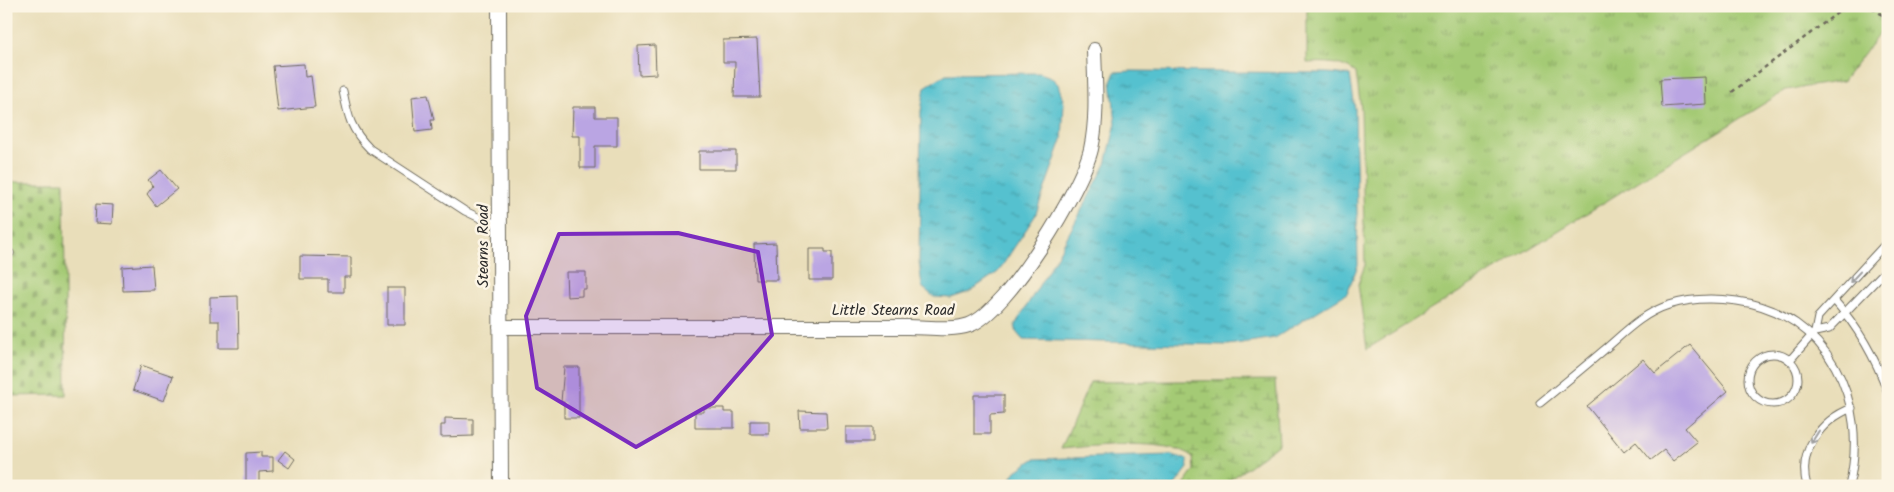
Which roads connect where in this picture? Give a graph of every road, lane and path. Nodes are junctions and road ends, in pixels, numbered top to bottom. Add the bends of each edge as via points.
1 (499, 6) edge
2 (1850, 6) edge
3 (1865, 6) edge
4 (1888, 20) edge
5 (1094, 50) dead end
6 (344, 91) dead end
7 (1732, 92) dead end
8 (500, 224) junction
9 (1888, 241) edge
10 (1888, 268) edge
11 (1834, 300) junction
12 (1845, 313) junction
13 (500, 327) junction
14 (1814, 334) junction
15 (1790, 360) junction
16 (1888, 393) edge
17 (1540, 403) dead end
18 (1852, 408) junction
19 (501, 486) edge
20 (1806, 486) edge
21 (1849, 486) edge

1 - 8 street, Stearns Road
2 - 7 path
3 - 4 path via 1875,9
5 - 13 street, Little Stearns Road via 1094,136 1080,176 1013,288 990,311 969,325
6 - 8 lane via 348,119 358,138 370,149 465,210
8 - 13 street, Stearns Road
9 -> 11 lane
10 - 12 lane
11 - 12 lane
11 - 14 lane via 1818,317
12 - 14 lane via 1829,328
12 - 16 lane via 1880,368
13 - 19 street, Stearns Road
14 - 15 lane
14 - 17 lane via 1769,308 1743,302 1719,298 1669,305 1644,316
14 - 18 lane via 1844,383
15 - 15 lane via 1776,354 1760,357 1754,362 1748,376 1751,392 1756,398 1772,404 1781,403 1794,392 1798,376
18 -> 20 lane via 1822,426 1811,442 1806,460
18 - 21 lane via 1855,462

